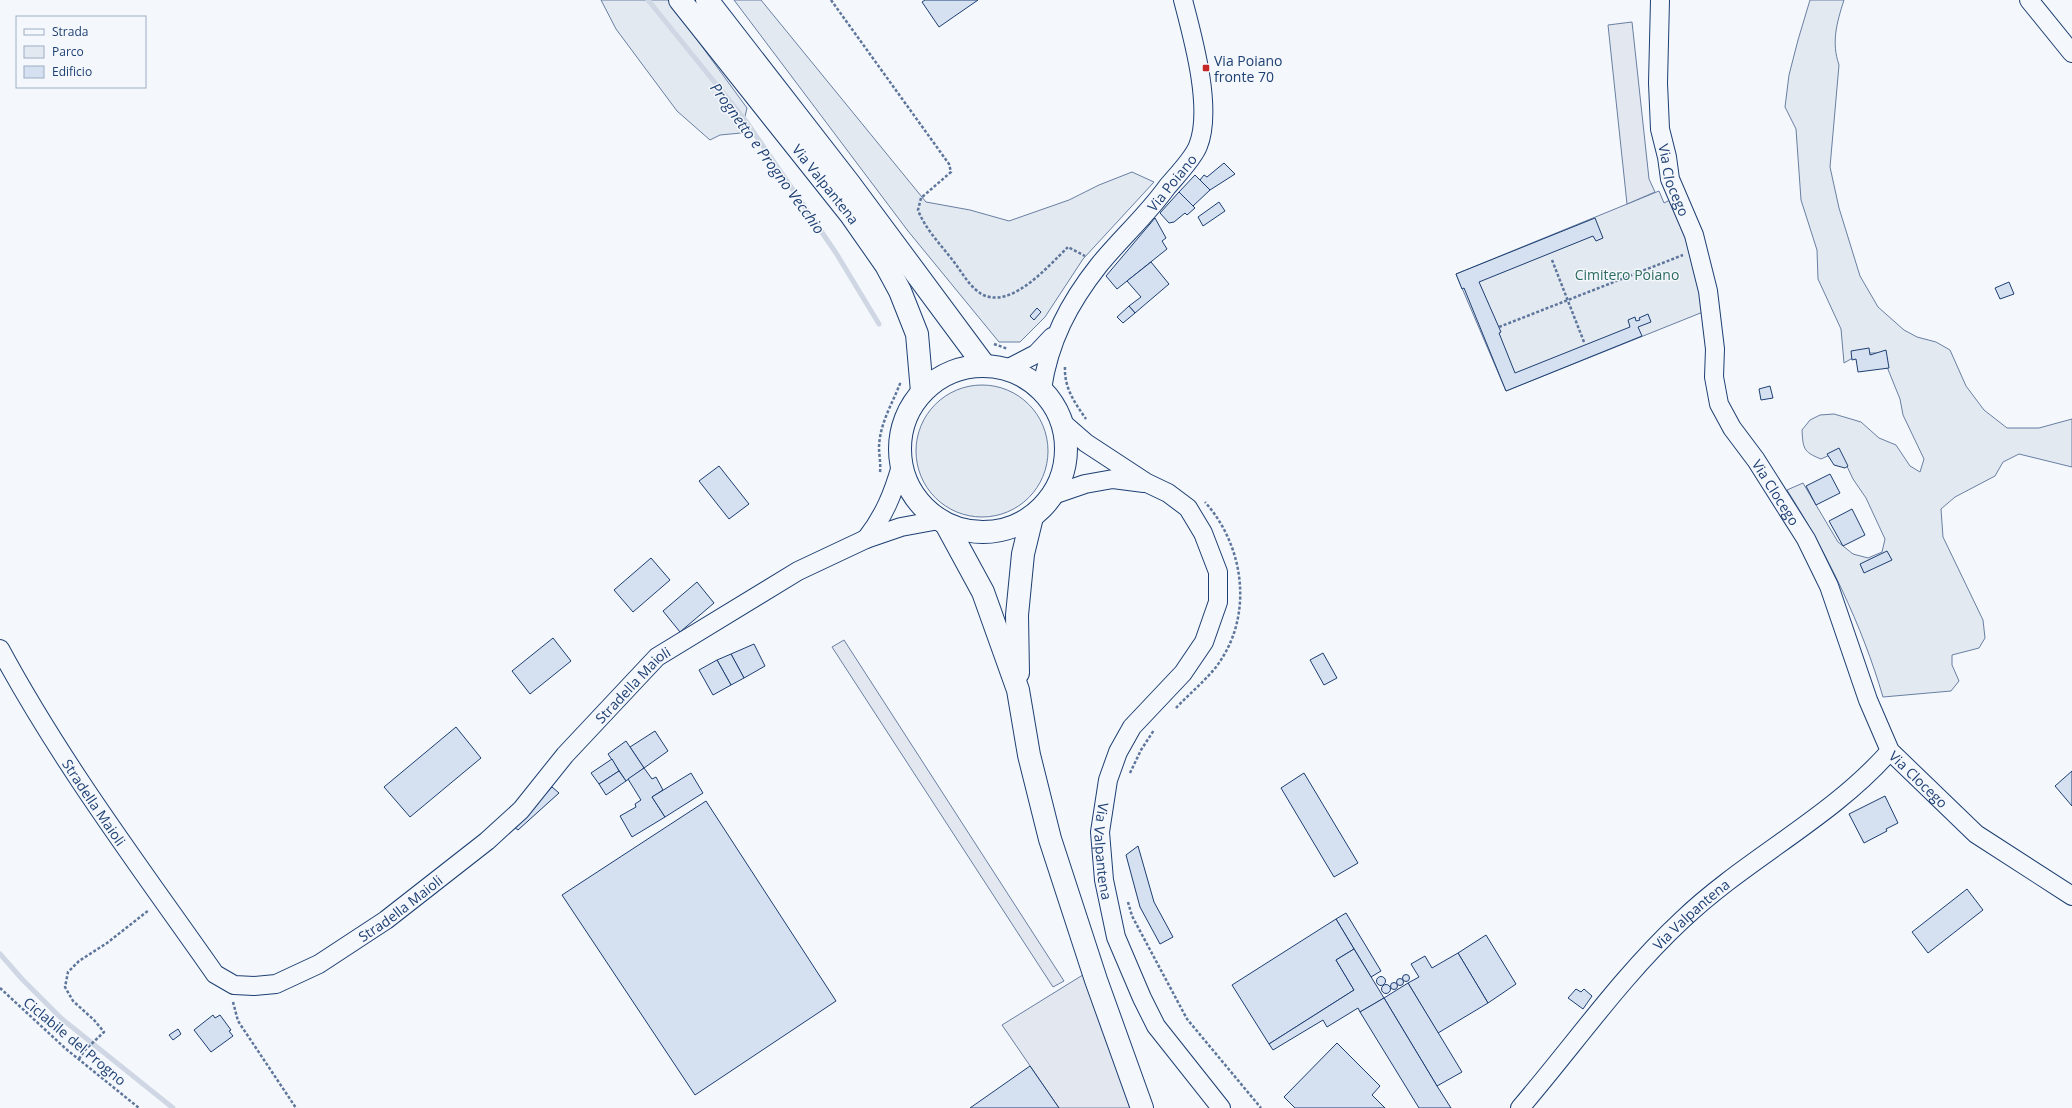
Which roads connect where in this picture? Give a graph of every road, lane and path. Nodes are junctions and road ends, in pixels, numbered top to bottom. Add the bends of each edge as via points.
1 (680, 0) edge
2 (707, 0) edge
3 (831, 0) edge
4 (1660, 0) edge
5 (2029, 0) edge
6 (1183, 1) edge
7 (2072, 53) edge
8 (1686, 254) dead end
9 (1552, 260) dead end
10 (1100, 265) junction
11 (1568, 300) junction
12 (1499, 327) dead end
13 (1057, 332) junction
14 (1584, 342) dead end
15 (984, 365) junction
16 (1007, 369) junction
17 (904, 374) dead end
18 (1042, 389) junction
19 (922, 392) junction
20 (1063, 423) junction
21 (901, 466) junction
22 (880, 477) dead end
23 (1147, 483) junction
24 (1053, 495) junction
25 (1032, 517) junction
26 (942, 522) junction
27 (866, 539) junction
28 (0, 649) edge
29 (1018, 690) junction
30 (1890, 751) junction
31 (2072, 896) edge
32 (162, 900) junction
33 (234, 985) junction
34 (0, 988) edge
35 (79, 1059) junction
36 (139, 1108) edge
37 (296, 1108) edge
38 (1142, 1108) edge
39 (1222, 1108) edge
40 (1520, 1108) edge

1 - 19 main road, Via Valpantena via 851,215 886,265 900,291 917,334
2 - 15 main road, Via Valpantena via 849,183
3 - 10 path via 949,164 951,172 921,198 918,210 925,224 975,290 990,297 1000,298 1018,292 1068,247
4 - 30 street, Via Clocego via 1660,129 1668,157 1670,179 1694,235 1708,291 1715,349 1714,377 1719,404 1732,428 1756,460 1806,539 1829,586 1868,700
5 - 7 street
6 - 10 street, Via Poiano via 1197,54 1204,111 1198,147 1159,198
8 - 11 path
9 - 11 path
10 - 13 street, Via Poiano via 1070,308
11 - 12 path
11 - 14 path
13 - 16 street, Via Poiano via 1036,354
13 - 18 street, Via Poiano via 1046,364
15 - 16 main road, Via Valpantena
15 - 19 main road, Via Valpantena via 962,368 940,377
16 - 18 main road, Via Valpantena via 1026,377
17 - 22 path via 882,429 879,446
18 - 20 main road, Via Valpantena
19 - 21 main road, Via Valpantena via 912,404 900,434
20 - 23 street, Via Valpantena via 1086,443
20 - 24 main road, Via Valpantena via 1066,460 1062,478
21 - 26 main road, Via Valpantena via 914,497 925,510
21 - 27 street, Stradella Maioli via 894,493 880,520
23 - 24 street, Via Valpantena via 1113,480 1085,484
23 - 39 street, Via Valpantena via 1168,493 1188,508 1203,533 1218,572 1218,602 1204,642 1183,673 1132,727 1118,752 1108,780 1100,832 1104,880 1116,937 1156,1026
24 - 25 main road, Via Valpantena
25 - 26 main road, Via Valpantena via 1013,527 991,533 971,532
25 - 29 main road, Via Valpantena via 1023,554 1017,615
26 - 27 street, Stradella Maioli via 901,527
26 - 29 main road, Via Valpantena via 983,592
27 - 33 street, Stradella Maioli via 798,571 657,657 565,755 521,810 481,846 386,920 319,964 276,984
28 - 32 street, Stradella Maioli via 65,760
29 - 38 main road via 1029,754 1050,838 1096,980
30 - 31 street, Via Clocego via 1976,834
30 - 40 street, Via Valpantena via 1875,768 1824,813 1682,920 1606,1002
32 - 33 street, Stradella Maioli via 215,974
32 - 35 path via 79,961 68,972 64,987 73,1001 104,1032
33 - 37 path via 233,1003 238,1021
34 - 35 path, Ciclabile del Progno
35 - 36 path, Ciclabile del Progno

